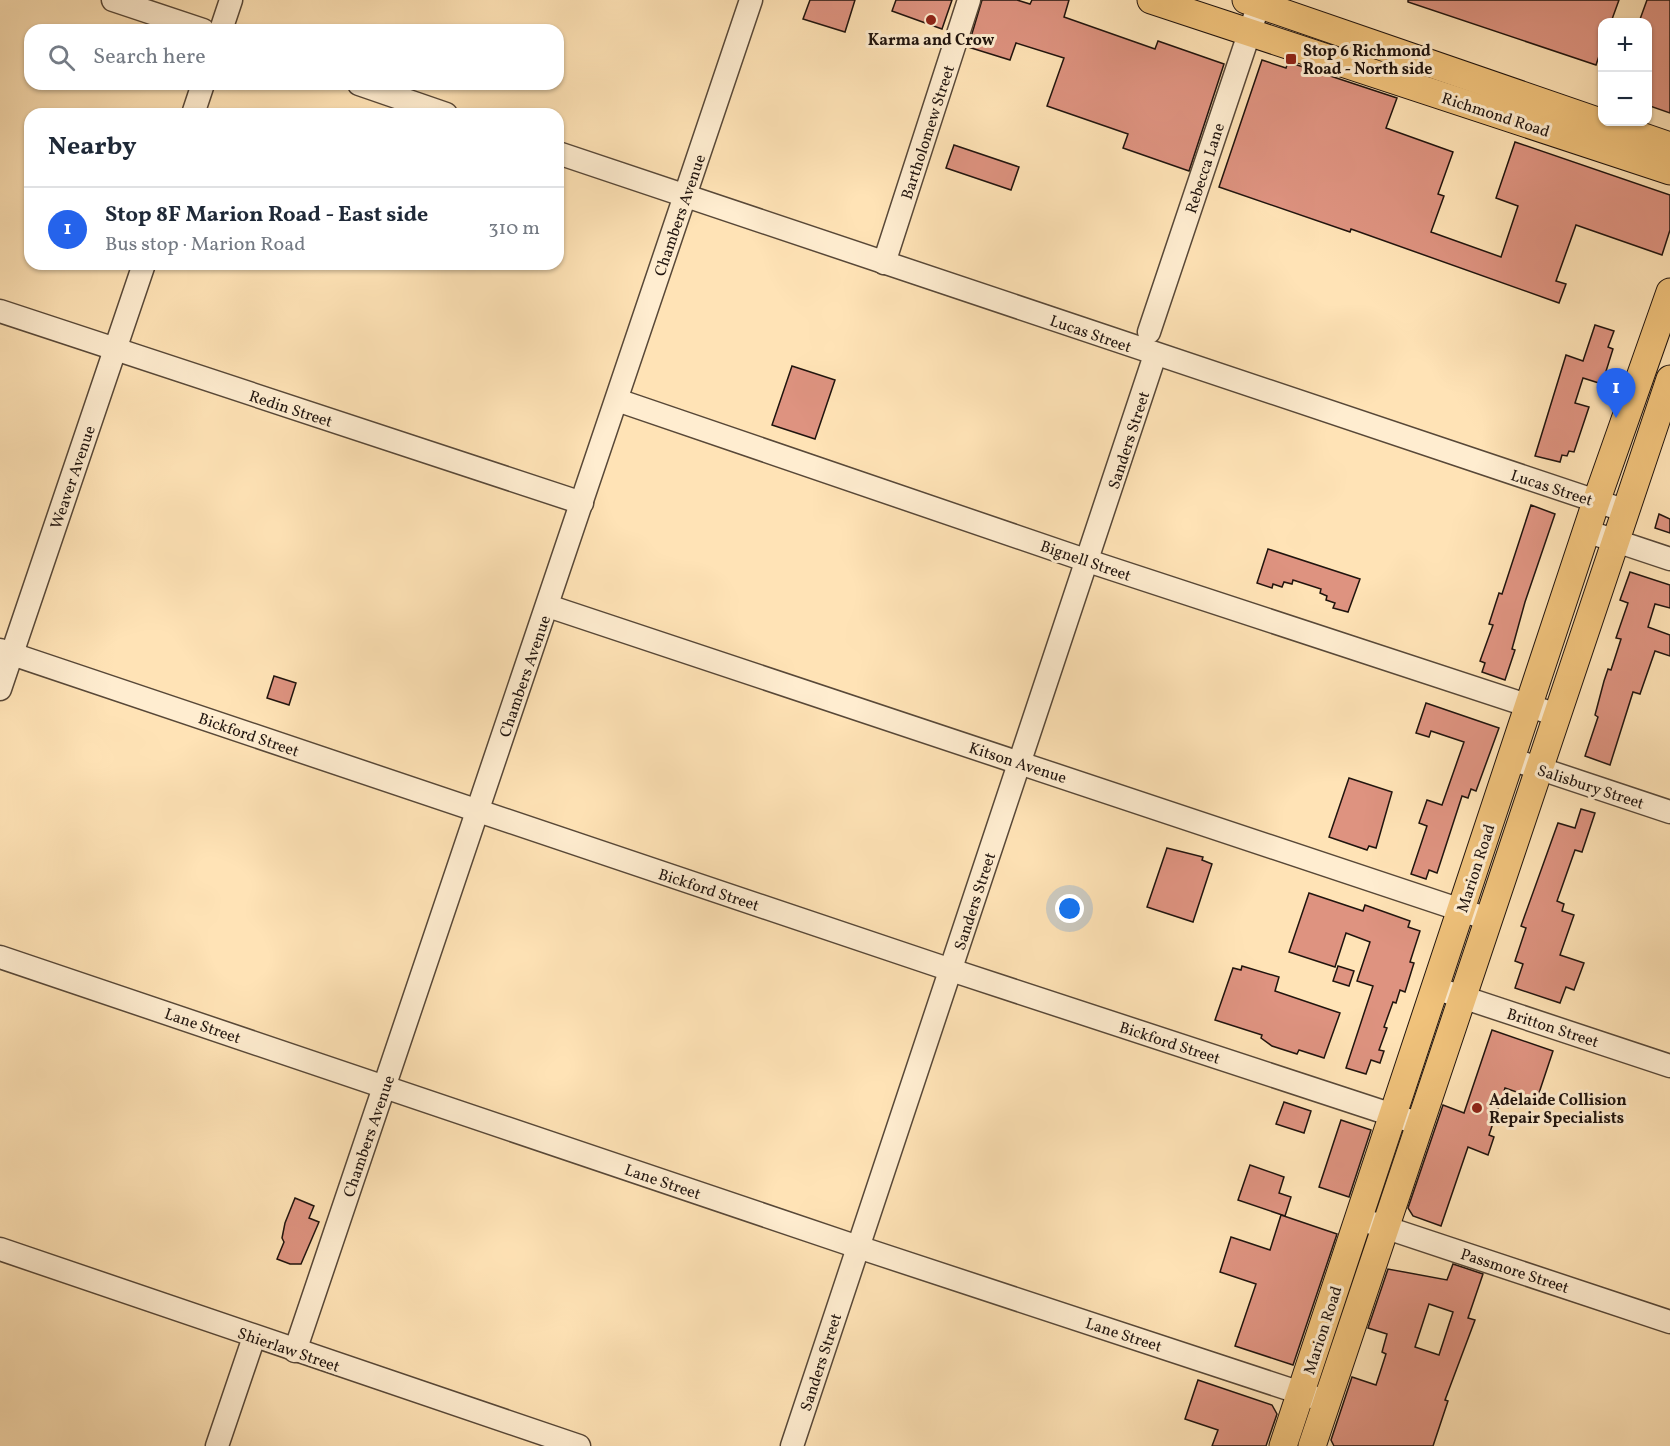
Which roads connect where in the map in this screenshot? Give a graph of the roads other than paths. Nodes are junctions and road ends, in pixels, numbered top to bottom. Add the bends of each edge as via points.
1 (113, 0) edge
2 (231, 0) edge
3 (751, 0) edge
4 (969, 0) edge
5 (1151, 0) edge
6 (1252, 2) edge
7 (185, 24) edge
8 (223, 24) edge
9 (1249, 32) junction
10 (201, 90) edge
11 (376, 90) edge
12 (195, 108) edge
13 (429, 108) edge
14 (564, 155) edge
15 (1667, 157) edge
16 (685, 197) junction
17 (884, 263) junction
18 (142, 270) edge
19 (1670, 292) edge
20 (0, 311) edge
21 (1149, 332) dead end
22 (116, 351) junction
23 (1155, 355) junction
24 (1670, 379) edge
25 (617, 400) junction
26 (1596, 502) junction
27 (582, 503) junction
28 (1626, 511) junction
29 (1587, 531) junction
30 (1616, 541) junction
31 (1670, 559) edge
32 (1088, 561) junction
33 (548, 606) junction
34 (6, 652) edge
35 (0, 689) edge
36 (1529, 706) junction
37 (1557, 715) junction
38 (1511, 759) junction
39 (1020, 762) junction
40 (1540, 769) junction
41 (479, 812) junction
42 (1670, 812) edge
43 (1461, 910) junction
44 (1488, 919) junction
45 (0, 957) edge
46 (951, 970) junction
47 (1435, 988) junction
48 (1462, 996) junction
49 (1670, 1066) edge
50 (385, 1087) junction
51 (1393, 1116) junction
52 (1420, 1124) junction
53 (1359, 1218) junction
54 (1385, 1227) junction
55 (858, 1247) junction
56 (0, 1249) edge
57 (1670, 1322) edge
58 (254, 1337) junction
59 (295, 1351) junction
60 (1301, 1393) junction
61 (1327, 1401) junction
62 (217, 1446) edge
63 (579, 1446) edge
64 (792, 1446) edge
65 (1283, 1446) edge
66 (1312, 1446) edge

1 - 7 street
2 - 8 street
3 - 16 street, Chambers Avenue
4 - 17 street, Bartholomew Street
5 - 9 main road, Richmond Road
6 - 9 street, Rebecca Lane
6 - 15 main road, Richmond Road
9 - 15 main road, Richmond Road
9 - 21 street, Rebecca Lane
10 - 12 street
11 - 13 street
14 - 16 street, Lucas Street
16 - 17 street, Lucas Street
16 - 25 street, Chambers Avenue
17 - 23 street, Lucas Street
18 - 22 street, Weaver Avenue
19 - 26 main road, Marion Road
20 - 22 street, Redin Street
22 - 27 street, Redin Street
22 - 34 street, Weaver Avenue
23 - 26 street, Lucas Street
23 - 32 street, Sanders Street
24 - 28 main road, Marion Road
25 - 27 street, Chambers Avenue
25 - 32 street, Bignell Street
26 - 28 street, Lucas Street
26 - 29 main road, Marion Road
27 - 33 street, Chambers Avenue
28 - 30 main road, Marion Road
29 - 30 street
29 - 36 main road, Marion Road
30 - 31 street
30 - 37 main road, Marion Road
32 - 36 street, Bignell Street
32 - 39 street, Sanders Street
33 - 39 street, Kitson Avenue
33 - 41 street, Chambers Avenue
34 - 35 street, Weaver Avenue
34 - 41 street, Bickford Street
36 - 37 street, Bignell Street
36 - 38 main road, Marion Road
37 - 40 main road, Marion Road
38 - 40 street, Salisbury Street
38 - 43 main road, Marion Road
39 - 43 street, Kitson Avenue
39 - 46 street, Sanders Street
40 - 42 street, Salisbury Street
40 - 44 main road, Marion Road
41 - 46 street, Bickford Street
41 - 50 street, Chambers Avenue
43 - 44 street, Kitson Avenue
43 - 47 main road, Marion Road
44 - 48 main road, Marion Road
45 - 50 street, Lane Street
46 - 51 street, Bickford Street
46 - 55 street, Sanders Street
47 - 48 street, Britton Street
47 - 51 main road, Marion Road
48 - 49 street, Britton Street
48 - 52 main road, Marion Road
50 - 55 street, Lane Street
50 - 59 street, Chambers Avenue
51 - 52 street, Bickford Street
51 - 53 main road, Marion Road
52 - 54 main road, Marion Road
53 - 54 street, Passmore Street
53 - 60 main road, Marion Road
54 - 57 street, Passmore Street
54 - 61 main road, Marion Road
55 - 60 street, Lane Street
55 - 64 street, Sanders Street
56 - 58 street, Shierlaw Street
58 - 59 street, Shierlaw Street
58 - 62 street
59 - 63 street, Shierlaw Street
60 - 61 street, Lane Street
60 - 65 main road, Marion Road
61 - 66 main road, Marion Road

